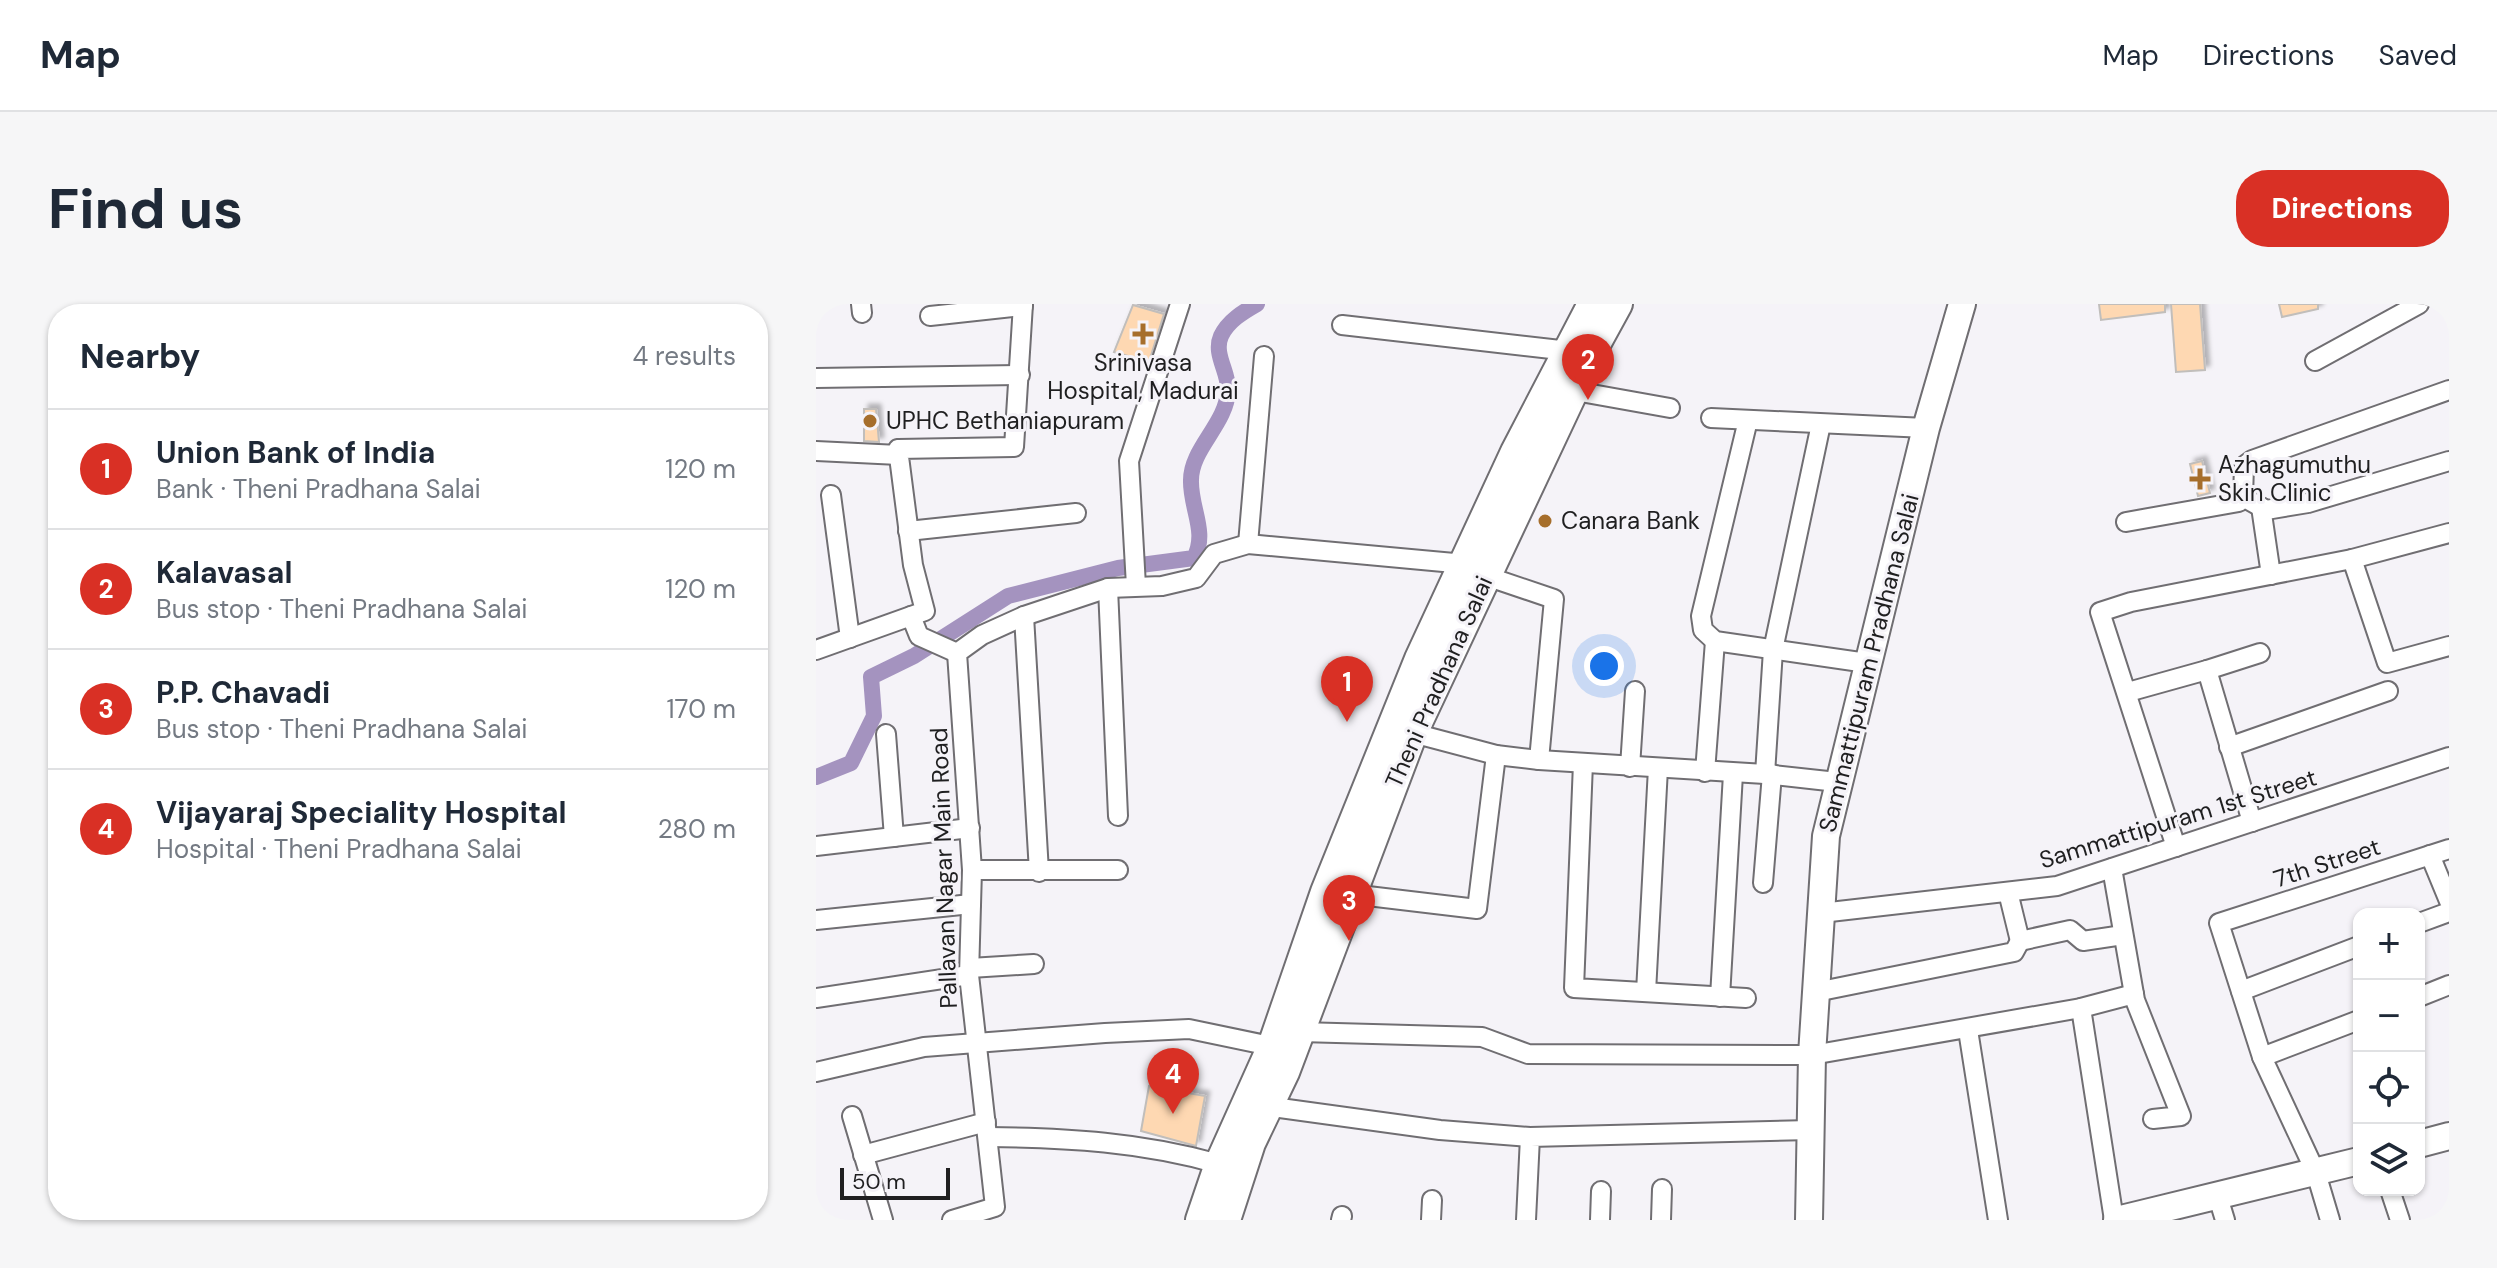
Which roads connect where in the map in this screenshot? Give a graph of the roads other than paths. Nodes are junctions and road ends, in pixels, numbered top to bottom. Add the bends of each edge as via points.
1 (1180, 304) edge
2 (1592, 304) edge
3 (1618, 304) edge
4 (1962, 304) edge
5 (2419, 304) edge
6 (1023, 305) edge
7 (930, 316) dead end
8 (1342, 325) dead end
9 (1569, 351) junction
10 (1264, 356) dead end
11 (2315, 361) dead end
12 (1020, 375) junction
13 (816, 378) edge
14 (2449, 390) edge
15 (1575, 391) junction
16 (1670, 408) dead end
17 (1711, 418) dead end
18 (1748, 420) junction
19 (1821, 424) junction
20 (1926, 428) junction
21 (816, 451) edge
22 (899, 455) junction
23 (2449, 461) edge
24 (831, 495) dead end
25 (2243, 497) junction
26 (2261, 507) junction
27 (1076, 513) dead end
28 (2126, 522) dead end
29 (908, 531) junction
30 (2449, 533) edge
31 (1248, 544) junction
32 (2352, 559) junction
33 (1476, 570) junction
34 (2271, 575) junction
35 (1137, 580) junction
36 (1108, 588) junction
37 (911, 616) junction
38 (1024, 616) junction
39 (850, 638) junction
40 (1715, 641) junction
41 (2449, 646) edge
42 (816, 650) edge
43 (1773, 650) junction
44 (952, 651) junction
45 (2260, 653) dead end
46 (1867, 663) junction
47 (2207, 670) junction
48 (1635, 691) dead end
49 (2388, 691) dead end
50 (2128, 692) junction
51 (1413, 733) junction
52 (886, 734) dead end
53 (2229, 747) junction
54 (1496, 755) junction
55 (2449, 757) edge
56 (1539, 760) junction
57 (1583, 763) junction
58 (1630, 767) junction
59 (1658, 768) junction
60 (1705, 772) junction
61 (1733, 774) junction
62 (1768, 774) junction
63 (1837, 782) junction
64 (1118, 816) dead end
65 (2252, 822) junction
66 (970, 828) junction
67 (894, 837) junction
68 (816, 846) edge
69 (2176, 847) junction
70 (2449, 849) edge
71 (2430, 855) junction
72 (2112, 868) junction
73 (972, 870) junction
74 (1118, 870) dead end
75 (1039, 872) junction
76 (1763, 883) dead end
77 (2008, 892) junction
78 (1351, 894) junction
79 (2449, 901) edge
80 (971, 904) junction
81 (2449, 912) edge
82 (1821, 913) junction
83 (816, 920) edge
84 (2425, 921) edge
85 (2123, 935) junction
86 (2020, 941) junction
87 (2353, 948) edge
88 (1034, 964) dead end
89 (970, 971) junction
90 (2241, 991) junction
91 (2447, 991) edge
92 (1646, 992) junction
93 (1816, 992) junction
94 (2134, 994) junction
95 (2425, 996) edge
96 (1720, 997) junction
97 (816, 998) edge
98 (1746, 998) dead end
99 (2081, 1008) junction
100 (2353, 1022) edge
101 (1968, 1030) junction
102 (976, 1043) junction
103 (1283, 1052) junction
104 (1812, 1055) junction
105 (2262, 1057) junction
106 (816, 1072) edge
107 (1280, 1108) junction
108 (852, 1116) dead end
109 (2153, 1119) dead end
110 (987, 1130) junction
111 (1811, 1130) junction
112 (1530, 1137) junction
113 (2448, 1138) edge
114 (2425, 1143) edge
115 (863, 1155) junction
116 (2353, 1163) edge
117 (1219, 1164) junction
118 (2316, 1173) junction
119 (1662, 1189) dead end
120 (1601, 1191) dead end
121 (2392, 1196) edge
122 (1432, 1200) dead end
123 (2222, 1208) edge
124 (2157, 1216) edge
125 (883, 1220) edge
126 (955, 1220) edge
127 (1200, 1220) edge
128 (1226, 1220) edge
129 (1243, 1220) edge
130 (1431, 1220) edge
131 (1526, 1220) edge
132 (1600, 1220) edge
133 (1661, 1220) edge
134 (1809, 1220) edge
135 (1998, 1220) edge
136 (2116, 1220) edge
137 (2330, 1220) edge
138 (2400, 1220) edge

1 - 35 street via 1129,461
2 - 9 main road, Theni Pradhana Salai
3 - 15 main road, Theni Pradhana Salai
4 - 20 street, Sammattipuram Pradhana Salai
5 - 11 street
6 - 7 street
6 - 12 street
8 - 9 street
9 - 33 main road, Theni Pradhana Salai via 1515,452
10 - 31 street
12 - 13 street
12 - 22 street via 1014,447 898,449
14 - 25 street via 2252,460 2241,477
15 - 16 street
15 - 33 main road, Theni Pradhana Salai
17 - 18 street
18 - 19 street
18 - 40 street via 1701,616 1703,630
19 - 20 street
19 - 43 street
20 - 46 street, Sammattipuram Pradhana Salai
21 - 22 street
22 - 29 street
23 - 26 street via 2308,503
24 - 39 street
25 - 26 street
25 - 28 street via 2229,505
26 - 34 street
27 - 29 street
29 - 37 street via 925,611
30 - 32 street
31 - 33 street
31 - 35 street via 1214,554 1196,578 1162,586
32 - 34 street
32 - 41 street via 2387,663
33 - 51 main road, Theni Pradhana Salai
33 - 56 street via 1554,599
33 - 103 main road, Theni Pradhana Salai via 1419,659 1325,892
34 - 50 street via 2100,612
35 - 36 street
36 - 38 street
36 - 64 street
37 - 39 street
37 - 44 street via 919,636
38 - 44 street
38 - 75 street
39 - 42 street
40 - 43 street
40 - 60 street
43 - 46 street
43 - 62 street
44 - 66 street, Pallavan Nagar Main Road
45 - 47 street
46 - 63 street, Sammattipuram Pradhana Salai
47 - 50 street
47 - 53 street
48 - 58 street
49 - 53 street
50 - 69 street
51 - 54 street
51 - 78 main road, Theni Pradhana Salai
52 - 67 street
53 - 65 street
54 - 56 street
54 - 78 street via 1477,909
55 - 65 street, Sammattipuram 1st Street
56 - 57 street
57 - 58 street
57 - 92 street via 1574,988
58 - 59 street
59 - 60 street
59 - 92 street
60 - 61 street
61 - 62 street
61 - 96 street
62 - 63 street
62 - 76 street
63 - 82 street, Sammattipuram Pradhana Salai via 1826,836
65 - 69 street, Sammattipuram 1st Street
66 - 67 street
66 - 73 street, Pallavan Nagar Main Road
67 - 68 street
69 - 72 street, Sammattipuram 1st Street
70 - 71 street, 7th Street
71 - 79 street
71 - 90 street, 7th Street via 2219,923
72 - 77 street, Sammattipuram 1st Street via 2057,886
72 - 85 street
73 - 75 street
73 - 80 street, Pallavan Nagar Main Road
74 - 75 street
77 - 82 street, Sammattipuram 1st Street
77 - 86 street
78 - 103 main road, Theni Pradhana Salai
80 - 83 street
80 - 89 street, Pallavan Nagar Main Road
81 - 84 street
82 - 93 street, Sammattipuram Pradhana Salai
85 - 86 street via 2083,941 2070,930
85 - 94 street
86 - 93 street via 2014,952
87 - 90 street
88 - 89 street
89 - 97 street
89 - 102 street, Pallavan Nagar Main Road
90 - 105 street
91 - 95 street
92 - 96 street
93 - 104 street, Sammattipuram Pradhana Salai
94 - 99 street
94 - 109 street via 2181,1116
96 - 98 street
99 - 101 street
99 - 136 street
100 - 105 street
101 - 104 street
101 - 135 street
102 - 103 street via 1189,1029
102 - 106 street via 924,1047
102 - 110 street, Pallavan Nagar Main Road
103 - 104 street via 1482,1037 1528,1054
103 - 107 main road, Theni Pradhana Salai
103 - 117 main road, Theni Pradhana Salai
103 - 128 main road, Theni Pradhana Salai
104 - 111 street, Sammattipuram Pradhana Salai
105 - 118 street
107 - 112 street
107 - 129 main road, Theni Pradhana Salai
108 - 115 street
110 - 115 street
110 - 117 street via 1088,1138
110 - 126 street, Pallavan Nagar Main Road via 995,1207
111 - 112 street
111 - 134 street, Sammattipuram Pradhana Salai
112 - 131 street
113 - 114 street
115 - 125 street
116 - 118 street
117 - 127 main road, Theni Pradhana Salai
118 - 123 street
118 - 137 street
119 - 133 street
120 - 132 street
121 - 138 street
122 - 130 street
123 - 124 street
124 - 136 street

